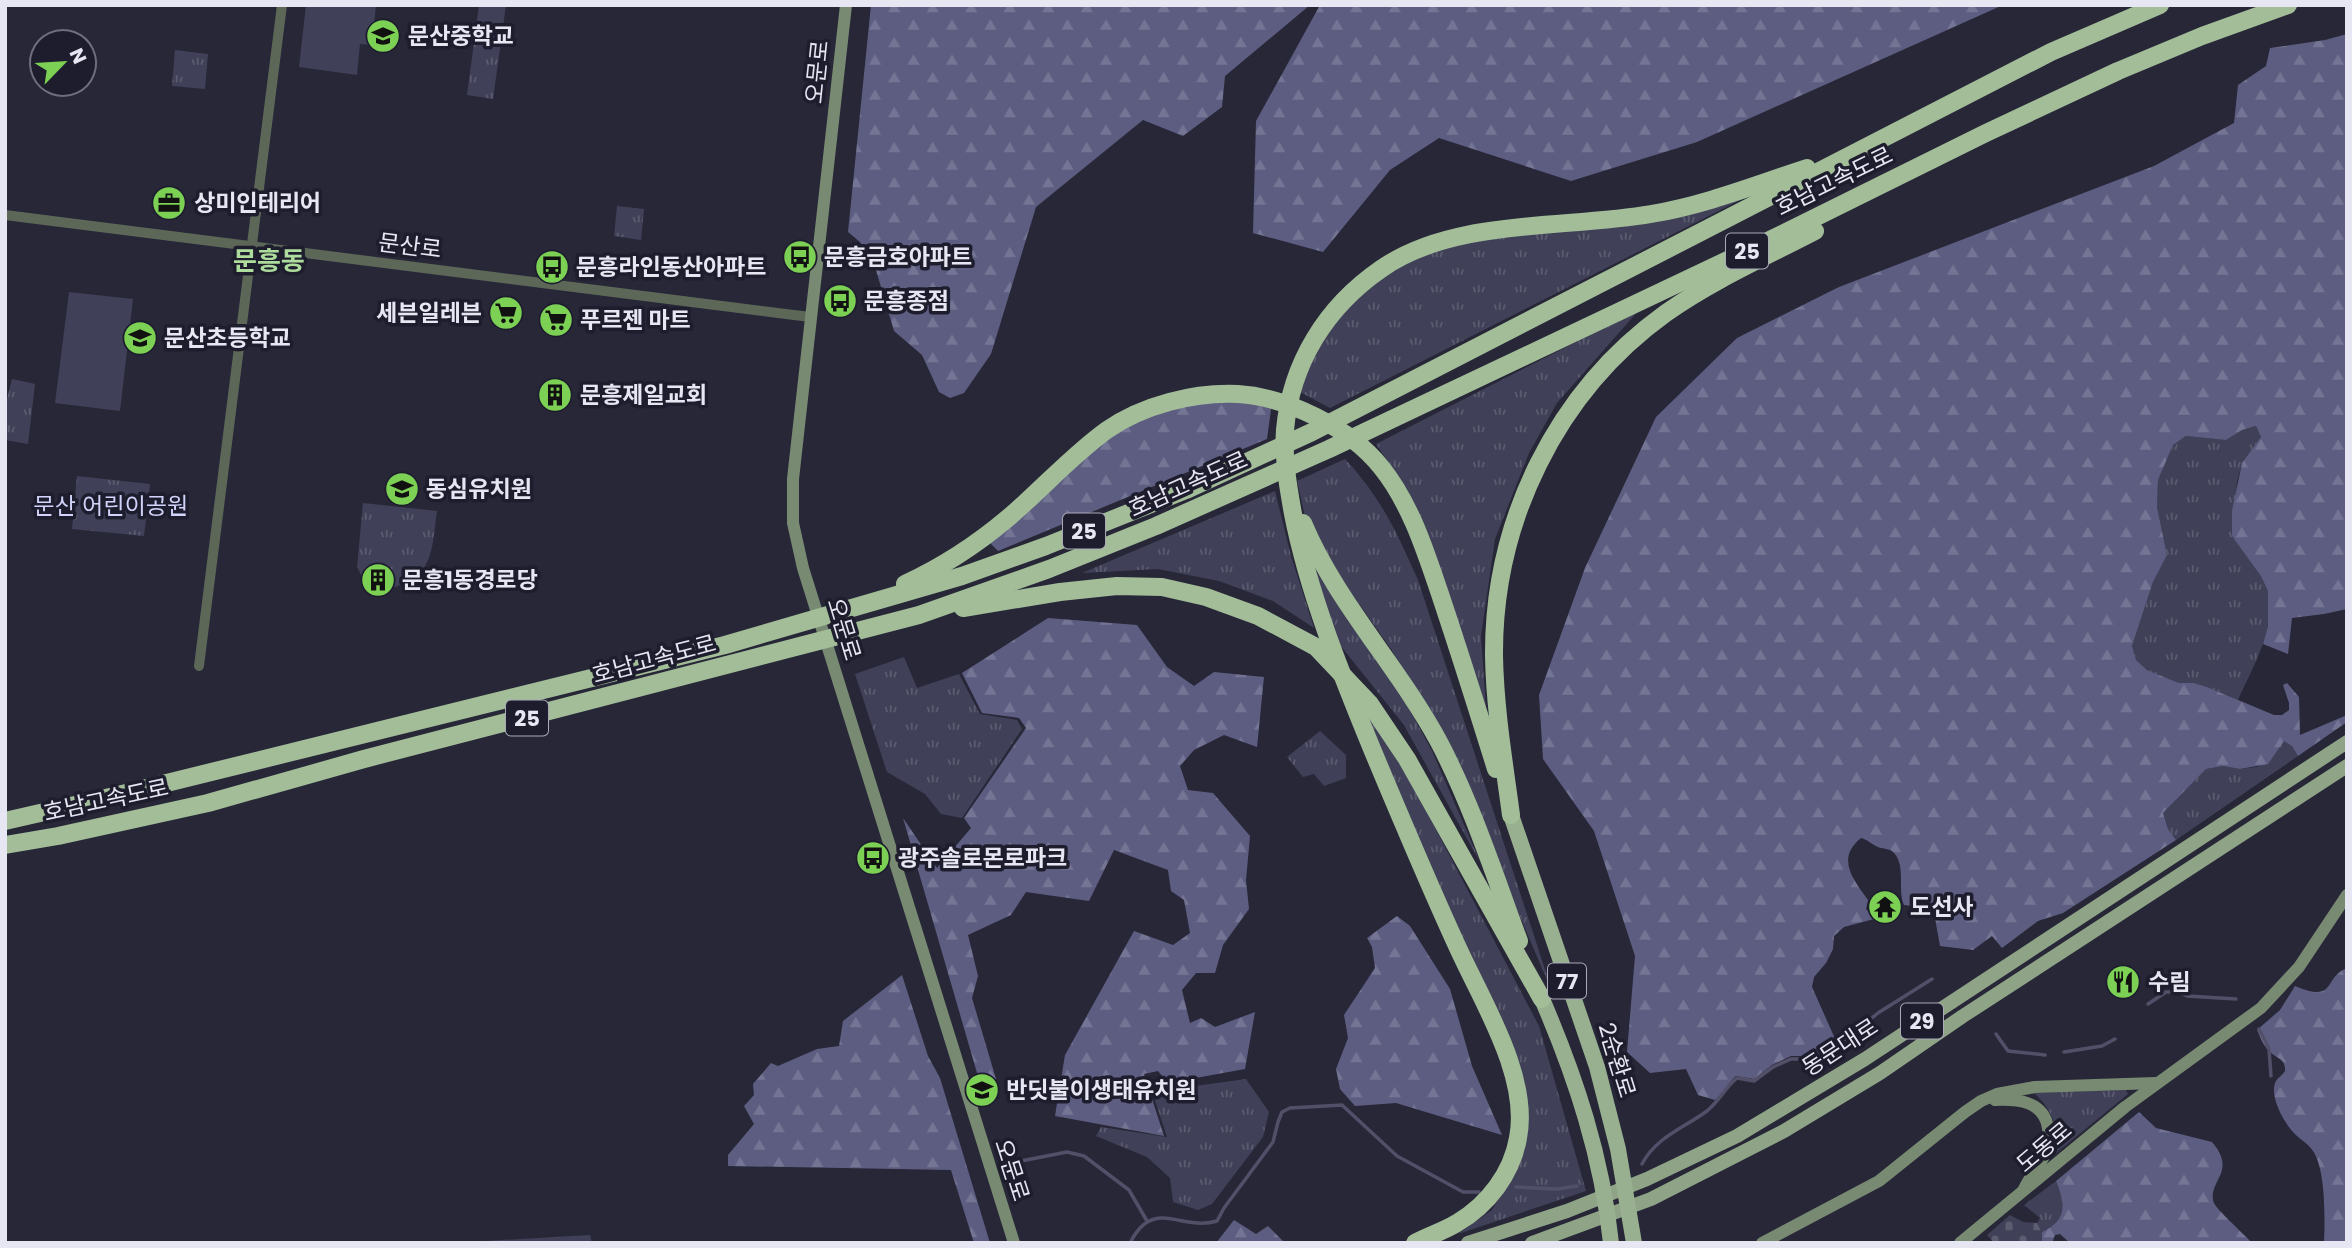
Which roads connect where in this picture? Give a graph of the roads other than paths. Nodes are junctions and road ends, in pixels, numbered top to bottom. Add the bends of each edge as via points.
1 (282, 5) edge
2 (846, 5) edge
3 (2160, 5) edge
4 (2288, 5) edge
5 (2118, 71) junction
6 (1862, 149) junction
7 (5, 215) edge
8 (251, 246) junction
9 (810, 317) junction
10 (1289, 491) junction
11 (848, 610) junction
12 (919, 615) junction
13 (199, 666) dead end
14 (2347, 742) edge
15 (2347, 766) edge
16 (1511, 815) junction
17 (5, 821) edge
18 (5, 845) edge
19 (2347, 895) edge
20 (1542, 999) junction
21 (2156, 1083) junction
22 (1981, 1101) junction
23 (2021, 1194) junction
24 (1014, 1243) edge
25 (1415, 1243) edge
26 (1468, 1243) edge
27 (1532, 1243) edge
28 (1611, 1243) edge
29 (1634, 1243) edge
30 (1762, 1243) edge
31 (1959, 1243) edge

1 - 8 street
2 - 9 main road, 오문로
3 - 6 highway, 호남고속도로 / 25 via 2051,52
4 - 5 highway, 호남고속도로 / 25
5 - 12 highway, 호남고속도로 / 25 via 1329,449 1156,526
5 - 16 highway via 2070,103 1718,282 1665,314 1582,393 1554,432 1533,473 1506,553 1497,606 1498,720
6 - 10 highway via 1690,207 1440,240 1391,262 1355,288 1320,328 1301,362 1285,426
6 - 11 highway, 호남고속도로 / 25 via 1359,409 1186,490 1046,546
7 - 8 street, 문산로
8 - 9 street, 문산로
8 - 13 street
9 - 24 main road, 오문로 via 793,523 803,568
10 - 20 highway via 1329,572 1438,741 1461,788
10 - 25 highway via 1301,554 1349,694 1507,1057 1520,1108 1519,1136 1499,1184 1457,1224
11 - 16 highway via 960,554 1108,430 1146,410 1220,393 1254,395 1287,404 1343,431 1381,466 1401,498 1423,546
11 - 17 highway, 호남고속도로 / 25 via 712,648
12 - 18 highway, 호남고속도로 / 25 via 208,803
12 - 20 highway via 1060,592 1162,587 1258,616 1316,647 1370,704 1407,759
14 - 26 main road, 동문대로 / 29 via 1865,1059 1747,1130 1698,1156 1567,1211
15 - 27 main road, 동문대로 / 29 via 1880,1073 1784,1131 1651,1199
16 - 29 highway, 2순환로 / 77 via 1597,1067 1618,1149
19 - 21 main road via 2274,996
20 - 28 highway, 2순환로 / 77 via 1567,1058 1596,1155
21 - 22 main road via 2025,1088
21 - 23 main road, 도동로
22 - 23 main road via 2028,1102 2042,1112 2047,1123 2050,1143
22 - 30 main road via 1879,1181
23 - 31 main road, 도동로

